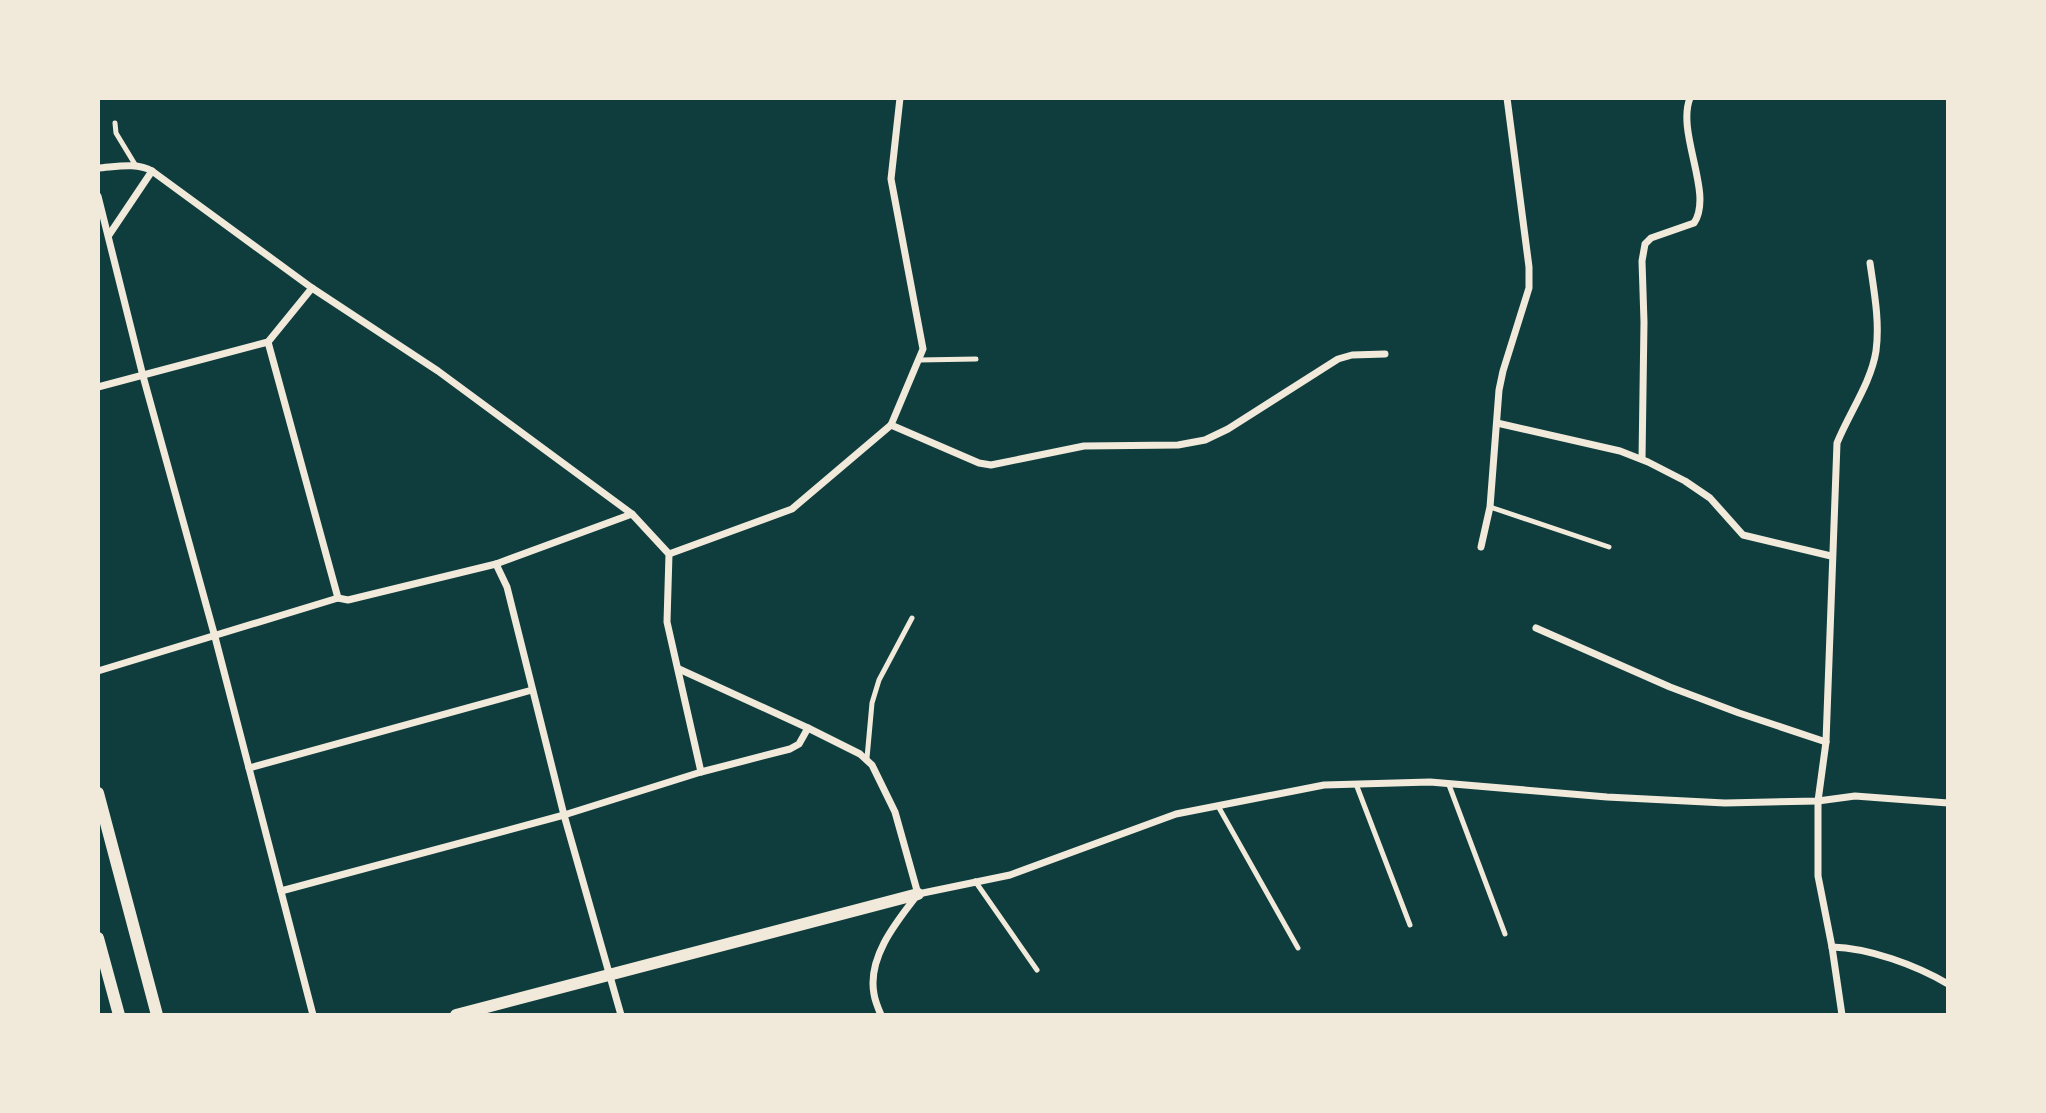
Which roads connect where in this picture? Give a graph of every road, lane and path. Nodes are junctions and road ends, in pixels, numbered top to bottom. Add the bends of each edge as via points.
1 (900, 98) edge
2 (1507, 98) edge
3 (1689, 98) edge
4 (116, 123) dead end
5 (136, 166) junction
6 (98, 168) edge
7 (152, 171) junction
8 (98, 196) edge
9 (109, 235) junction
10 (1870, 262) dead end
11 (312, 288) junction
12 (268, 342) junction
13 (1385, 354) dead end
14 (976, 359) dead end
15 (919, 360) junction
16 (143, 376) junction
17 (98, 387) edge
18 (1497, 423) junction
19 (891, 425) junction
20 (1642, 459) junction
21 (1490, 508) junction
22 (632, 514) junction
23 (1481, 547) dead end
24 (1609, 547) dead end
25 (669, 554) junction
26 (1832, 556) junction
27 (496, 564) junction
28 (338, 598) junction
29 (912, 618) dead end
30 (1536, 628) dead end
31 (215, 637) junction
32 (679, 669) junction
33 (98, 671) edge
34 (532, 690) junction
35 (808, 728) junction
36 (1826, 742) junction
37 (867, 758) junction
38 (249, 768) junction
39 (701, 772) junction
40 (1356, 784) junction
41 (1449, 785) junction
42 (98, 793) edge
43 (1818, 801) junction
44 (1948, 803) edge
45 (1218, 806) junction
46 (564, 816) junction
47 (975, 881) junction
48 (281, 891) junction
49 (918, 894) junction
50 (1410, 925) dead end
51 (1505, 934) dead end
52 (98, 938) edge
53 (1832, 947) junction
54 (1298, 948) dead end
55 (1037, 970) dead end
56 (610, 974) junction
57 (1948, 984) edge
58 (119, 1015) edge
59 (157, 1015) edge
60 (313, 1015) edge
61 (456, 1015) edge
62 (621, 1015) edge
63 (881, 1015) edge
64 (1842, 1015) edge

1 - 15 street via 891,179 922,335
2 - 18 street via 1529,288 1503,371
3 - 20 street via 1687,123 1701,208 1693,223 1645,244
4 - 5 lane via 116,133
5 - 6 street
5 - 7 street
7 - 9 street
7 - 11 street
8 - 9 street
9 - 16 street
10 - 26 street via 1876,353 1837,443
11 - 12 street
11 - 22 street via 438,371
12 - 16 street
12 - 28 street
13 - 19 street via 1338,359 1228,429 1178,445 1084,446 991,465
14 - 15 lane
15 - 19 street
16 - 17 street
16 - 31 street
18 - 20 street
18 - 21 street
19 - 25 street via 792,509
20 - 26 street via 1710,498 1743,534
21 - 23 street
21 - 24 lane
22 - 25 street
22 - 27 street
25 - 32 street via 667,622
26 - 36 street
27 - 28 street via 348,600
27 - 34 street via 507,587
28 - 31 street
29 - 37 lane via 879,680 872,702
30 - 36 street via 1670,687
31 - 33 street
31 - 38 street
32 - 35 street
32 - 39 street
34 - 38 street
34 - 46 street
35 - 37 street
35 - 39 street via 796,747
36 - 43 street
37 - 49 street via 895,813
38 - 48 street
39 - 46 street
40 - 41 street
40 - 45 street via 1324,785
40 - 50 lane
41 - 43 street via 1725,803
41 - 51 lane
42 - 59 street
43 - 44 street via 1855,796
43 - 53 street via 1818,876
45 - 47 street via 1176,814 1010,875
45 - 54 lane
46 - 48 street
46 - 56 street
47 - 49 street
47 - 55 lane
48 - 60 street
49 - 56 street
49 - 63 street via 878,959 873,983
52 - 58 street
53 - 57 street via 1863,951 1928,972
53 - 64 street
56 - 61 street
56 - 62 street

